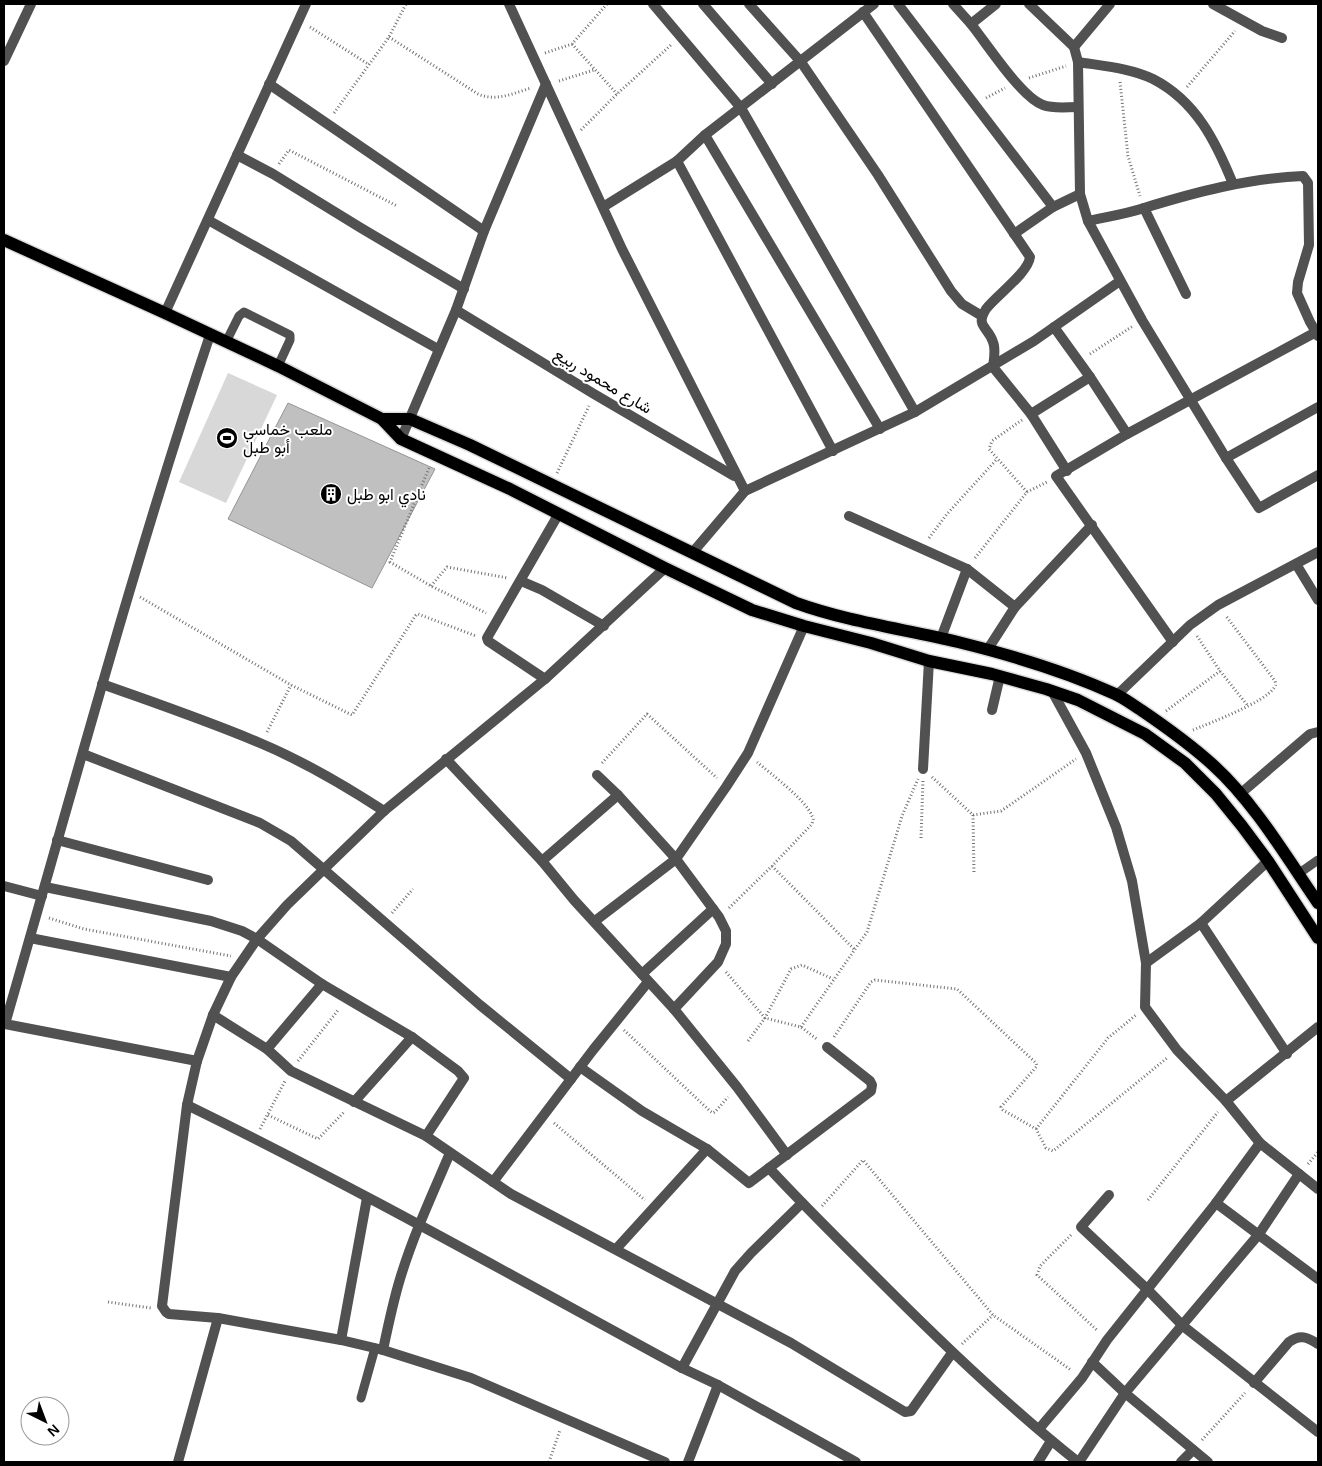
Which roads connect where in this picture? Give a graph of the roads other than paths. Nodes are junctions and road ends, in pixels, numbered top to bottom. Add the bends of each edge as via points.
1 (32, 4) edge
2 (306, 4) edge
3 (499, 4) edge
4 (653, 4) edge
5 (703, 4) edge
6 (749, 4) edge
7 (874, 4) edge
8 (898, 4) edge
9 (953, 4) edge
10 (996, 4) edge
11 (1029, 4) edge
12 (1110, 4) edge
13 (1213, 4) edge
14 (511, 9) edge
15 (863, 12) junction
16 (971, 24) junction
17 (1282, 38) dead end
18 (1074, 47) junction
19 (4, 61) edge
20 (801, 62) junction
21 (1078, 62) junction
22 (270, 84) junction
23 (546, 84) junction
24 (772, 84) junction
25 (1078, 107) junction
26 (741, 108) junction
27 (706, 135) junction
28 (237, 155) junction
29 (677, 161) junction
30 (1233, 184) junction
31 (1080, 194) junction
32 (602, 207) junction
33 (1053, 207) junction
34 (1144, 208) junction
35 (208, 220) junction
36 (1088, 221) junction
37 (484, 231) junction
38 (1014, 234) junction
39 (4, 240) edge
40 (1120, 281) junction
41 (464, 289) junction
42 (1186, 294) dead end
43 (456, 310) junction
44 (165, 313) junction
45 (982, 316) junction
46 (1054, 327) junction
47 (210, 334) junction
48 (1317, 334) edge
49 (226, 342) junction
50 (438, 349) junction
51 (278, 366) junction
52 (993, 367) junction
53 (1090, 377) junction
54 (1191, 400) junction
55 (1318, 408) edge
56 (915, 412) junction
57 (1031, 414) junction
58 (382, 419) junction
59 (410, 419) junction
60 (880, 429) junction
61 (1127, 434) junction
62 (400, 439) junction
63 (833, 451) junction
64 (1226, 458) junction
65 (1067, 471) junction
66 (735, 476) junction
67 (1318, 476) edge
68 (744, 492) junction
69 (558, 515) junction
70 (849, 516) dead end
71 (1092, 525) junction
72 (692, 552) junction
73 (1318, 552) edge
74 (1296, 564) junction
75 (665, 568) junction
76 (967, 569) junction
77 (521, 581) junction
78 (1318, 600) edge
79 (1015, 607) junction
80 (604, 626) junction
81 (804, 626) junction
82 (941, 638) junction
83 (1173, 642) junction
84 (988, 650) junction
85 (930, 661) junction
86 (1000, 676) junction
87 (545, 679) junction
88 (102, 684) junction
89 (1052, 691) junction
90 (1117, 695) junction
91 (992, 710) dead end
92 (1316, 736) edge
93 (82, 754) junction
94 (446, 760) junction
95 (923, 769) road end
96 (597, 775) road end
97 (1240, 794) junction
98 (618, 795) junction
99 (384, 811) junction
100 (57, 840) junction
101 (676, 859) junction
102 (1318, 860) edge
103 (1268, 861) junction
104 (542, 862) junction
105 (324, 868) junction
106 (1298, 874) junction
107 (208, 880) dead end
108 (4, 886) edge
109 (43, 892) junction
110 (1318, 903) edge
111 (716, 913) junction
112 (595, 921) junction
113 (1201, 922) junction
114 (30, 938) junction
115 (1318, 938) edge
116 (257, 939) junction
117 (1146, 963) junction
118 (231, 977) junction
119 (645, 978) junction
120 (322, 984) junction
121 (674, 1009) junction
122 (213, 1015) junction
123 (4, 1026) edge
124 (1318, 1027) edge
125 (412, 1037) junction
126 (827, 1047) road end
127 (267, 1049) junction
128 (1287, 1054) junction
129 (197, 1061) junction
130 (580, 1067) junction
131 (571, 1079) junction
132 (1226, 1101) junction
133 (354, 1102) junction
134 (187, 1105) junction
135 (426, 1136) junction
136 (1260, 1143) junction
137 (707, 1149) junction
138 (450, 1153) junction
139 (787, 1155) junction
140 (769, 1168) junction
141 (1299, 1174) junction
142 (494, 1182) junction
143 (1318, 1189) edge
144 (1109, 1195) dead end
145 (367, 1198) junction
146 (802, 1203) junction
147 (1216, 1203) junction
148 (419, 1225) junction
149 (1259, 1234) junction
150 (616, 1249) junction
151 (1318, 1279) edge
152 (1148, 1290) junction
153 (717, 1303) junction
154 (218, 1318) junction
155 (1182, 1326) junction
156 (341, 1340) junction
157 (1318, 1344) edge
158 (379, 1349) junction
159 (952, 1353) junction
160 (1092, 1362) junction
161 (682, 1368) junction
162 (1254, 1383) junction
163 (718, 1385) junction
164 (1125, 1392) junction
165 (361, 1398) dead end
166 (1039, 1429) junction
167 (1318, 1432) edge
168 (1051, 1441) junction
169 (1193, 1450) junction
170 (178, 1462) edge
171 (665, 1462) edge
172 (688, 1462) edge
173 (856, 1462) edge
174 (1038, 1462) edge
175 (1079, 1462) edge
176 (1182, 1462) edge
177 (1208, 1462) edge

1 - 19 street
2 - 22 street
3 - 14 street
4 - 26 street
5 - 24 street
6 - 20 street
7 - 15 street
8 - 33 street
9 - 16 street
10 - 16 street
11 - 18 street
12 - 18 street
13 - 17 street via 1262,31
14 - 23 street
15 - 20 street
15 - 38 street
16 - 25 street via 1034,100 1053,107
18 - 21 street
20 - 24 street
20 - 45 street via 951,290 962,304
21 - 25 street
21 - 30 street via 1119,68 1153,79 1178,97 1207,128
22 - 28 street
22 - 37 street
23 - 32 street
23 - 37 street
24 - 26 street
25 - 31 street
26 - 27 street
26 - 56 street
27 - 29 street
27 - 60 street
28 - 35 street
28 - 41 street
29 - 32 street
29 - 63 street
30 - 34 street
30 - 48 street via 1301,176 1307,180 1309,245 1297,293
31 - 33 street
31 - 36 street
32 - 66 street
33 - 38 street
34 - 36 street
34 - 42 street
35 - 44 street
35 - 50 street
36 - 40 street
37 - 41 street
38 - 45 street via 1030,257 1029,263
39 - 44 main road
40 - 46 street
40 - 54 street
41 - 43 street
43 - 50 street
43 - 66 street, شارع محمود ربيع
44 - 47 main road
45 - 52 street via 981,323 994,344
46 - 52 street
46 - 53 street
47 - 49 main road
47 - 88 street via 128,591
48 - 54 street
49 - 51 main road
49 - 51 lane via 238,316 244,312 290,335
50 - 59 street
51 - 58 main road
52 - 56 street
52 - 57 street
53 - 57 street
53 - 61 street
54 - 61 street
54 - 64 street
55 - 64 street
56 - 60 street
57 - 65 street
58 - 59 main road
58 - 62 main road
59 - 62 street
59 - 72 main road
60 - 63 street
61 - 65 street
62 - 69 main road via 510,489
63 - 68 street
64 - 67 street via 1259,508
65 - 71 street via 1056,477
66 - 68 street
68 - 72 street
69 - 75 main road
69 - 77 street
70 - 76 street
71 - 79 street
71 - 83 street
72 - 82 main road via 796,604 870,625
73 - 74 street
74 - 78 street
74 - 83 street via 1218,605
75 - 80 street
75 - 81 main road via 752,610
76 - 79 street
76 - 82 street
77 - 80 street
77 - 87 street via 487,640
79 - 84 street
80 - 87 street
81 - 85 main road
81 - 101 street via 748,753
82 - 84 main road
83 - 90 street
84 - 90 main road via 1065,674
85 - 86 main road
85 - 95 street
86 - 89 main road
86 - 91 street
87 - 94 street
88 - 93 street
88 - 99 street via 261,743 318,771
89 - 103 main road via 1078,700 1145,734 1185,763 1216,794
89 - 117 street via 1086,753 1116,827 1132,881
90 - 97 main road via 1178,736 1214,766
92 - 97 street
93 - 100 street
93 - 105 street via 260,823 291,841
94 - 99 street
94 - 104 street
96 - 98 street
97 - 106 main road
98 - 101 street
98 - 104 street
99 - 105 street
100 - 107 street
100 - 109 street
101 - 111 street
101 - 112 street
102 - 106 lane
103 - 113 street
103 - 115 main road
104 - 112 street
105 - 116 street
105 - 131 street via 480,1005
106 - 110 main road
108 - 109 street
109 - 114 street
109 - 116 street via 211,921
111 - 119 street
111 - 121 street via 724,923 726,944 718,962
112 - 119 street
113 - 117 street
113 - 128 street
114 - 118 street
114 - 123 street
116 - 118 street
116 - 120 street
117 - 132 street via 1145,1007 1177,1050
118 - 122 street
119 - 121 street
119 - 130 street via 616,1022
120 - 125 street
120 - 127 street
121 - 139 street
122 - 127 street
122 - 129 street
123 - 129 street
124 - 128 street
125 - 133 street
125 - 135 street via 464,1078
126 - 139 street via 870,1081 872,1089
127 - 133 street via 291,1071
128 - 132 street
129 - 134 street
130 - 131 street
130 - 137 street via 642,1111
131 - 142 street
132 - 136 street
133 - 135 street
134 - 145 street
134 - 154 street via 162,1306 169,1314
135 - 138 street
136 - 141 street
136 - 147 street
137 - 140 street via 749,1183
137 - 150 street
138 - 142 street
138 - 148 street
139 - 140 street
140 - 146 street
141 - 143 street
141 - 149 street
142 - 150 street
144 - 152 street via 1081,1227
145 - 148 street
145 - 156 street
146 - 153 street via 751,1252
146 - 159 street
147 - 149 street
147 - 152 street
148 - 158 street
148 - 161 street
149 - 151 street
149 - 155 street
150 - 153 street
152 - 155 street
152 - 160 street
153 - 159 street via 908,1413
153 - 161 street
154 - 156 street
154 - 170 street
155 - 162 street
155 - 164 street
156 - 158 street
157 - 162 street via 1308,1337 1294,1338
158 - 165 lane
158 - 171 street via 471,1378
159 - 166 street
160 - 164 street
160 - 166 street
161 - 163 street
162 - 167 street
163 - 172 street
163 - 173 street
164 - 169 street
164 - 175 street
166 - 168 street
168 - 174 street
168 - 175 street
169 - 176 street
169 - 177 street

